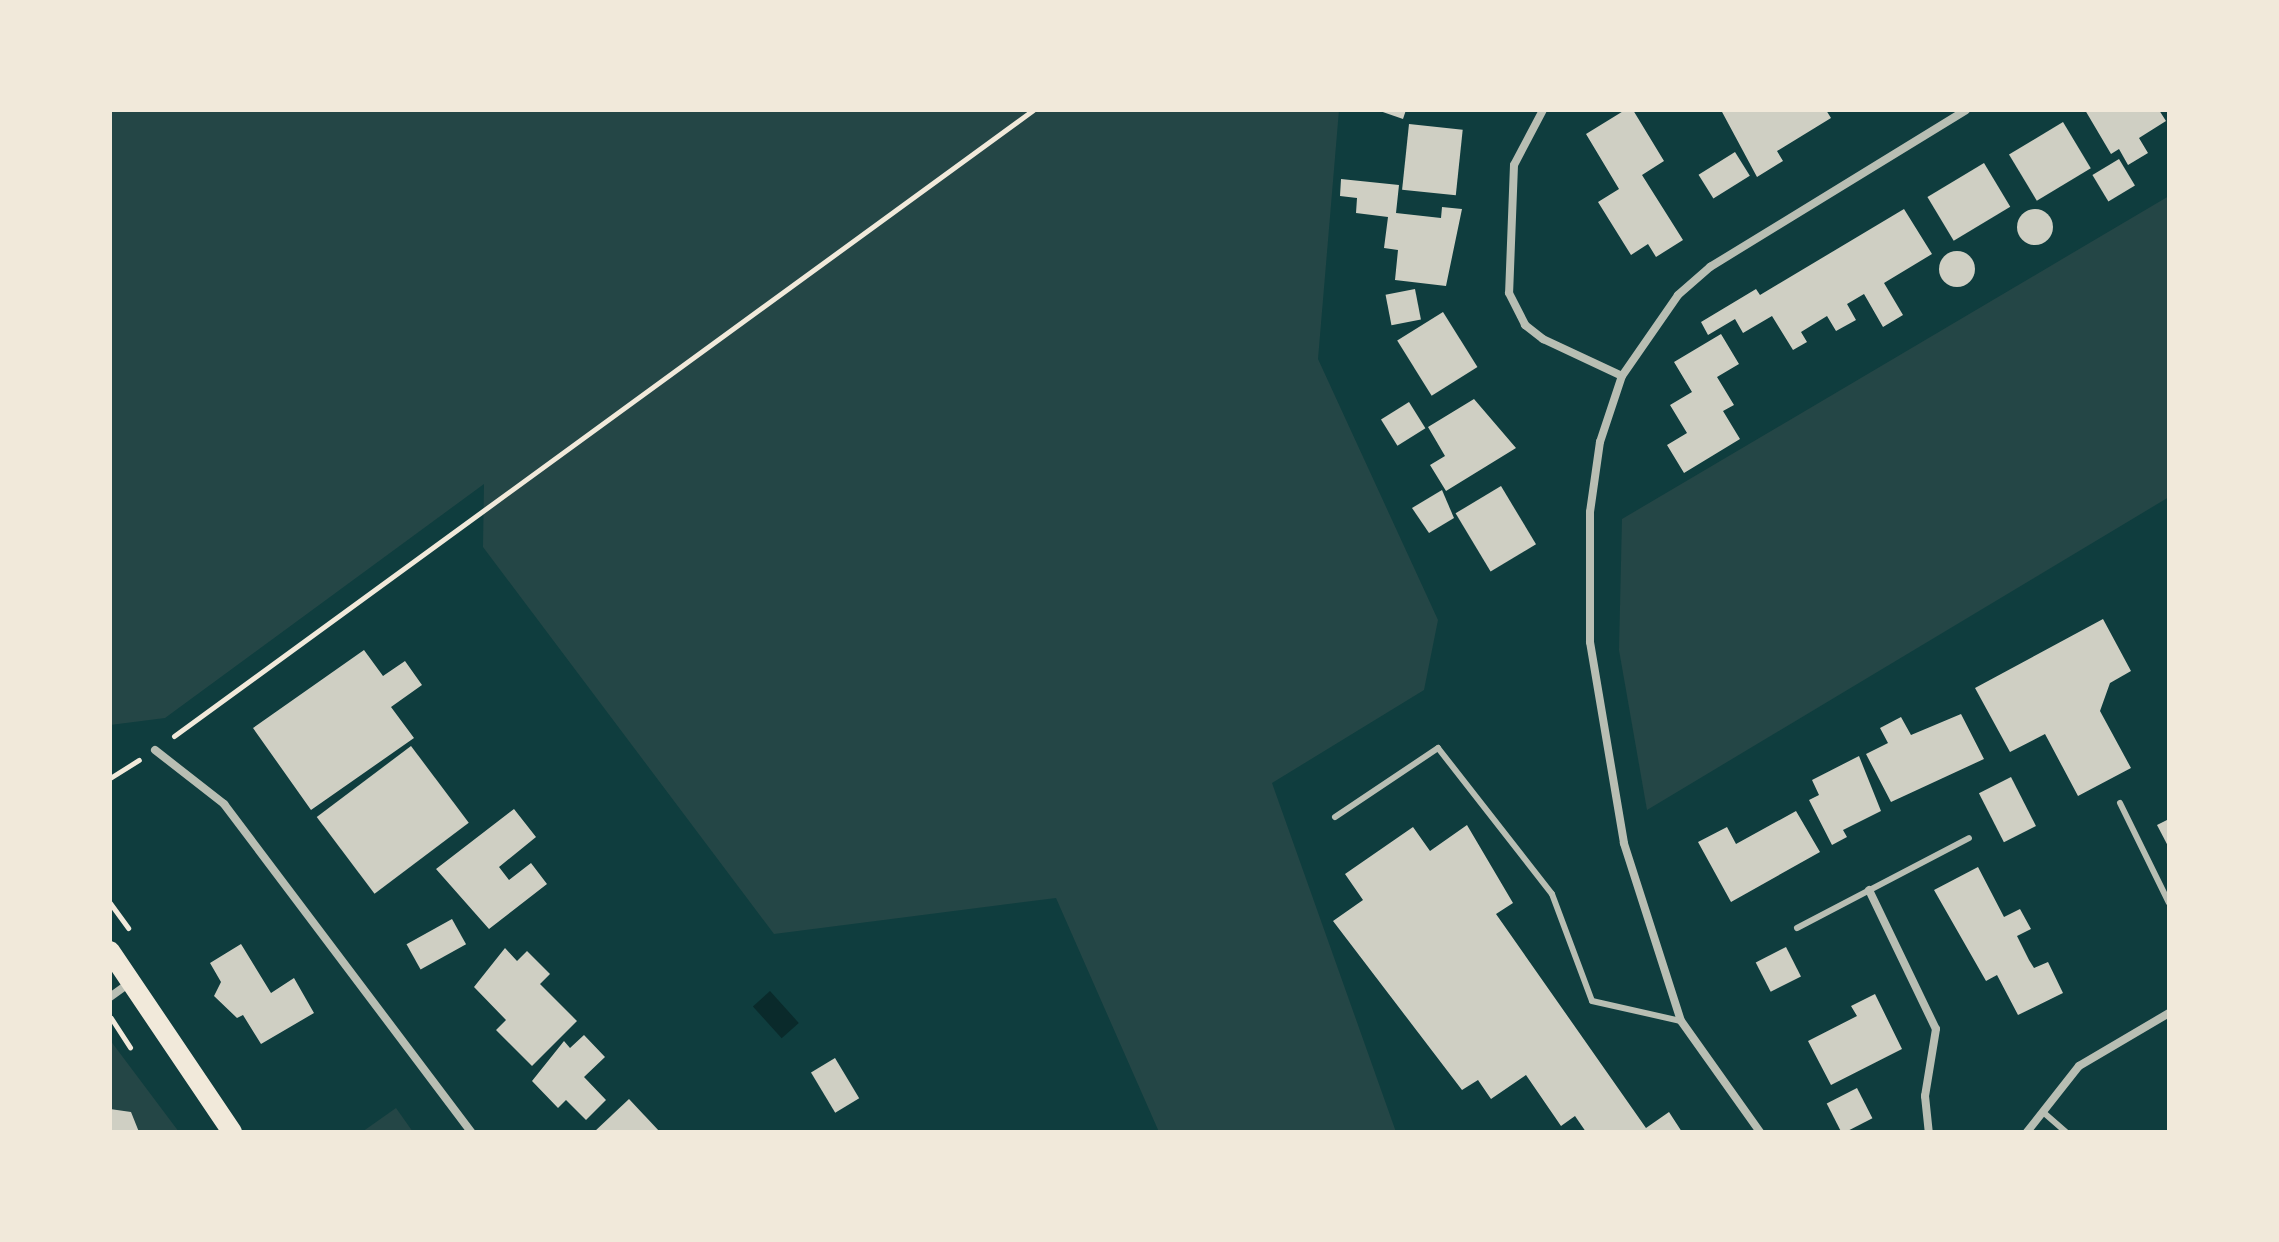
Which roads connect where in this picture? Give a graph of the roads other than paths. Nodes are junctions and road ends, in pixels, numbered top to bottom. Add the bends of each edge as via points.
1 (1543, 110) edge
2 (1966, 110) edge
3 (1622, 376) junction
4 (155, 750) road end
5 (2120, 803) dead end
6 (1335, 817) dead end
7 (1969, 838) dead end
8 (1869, 890) junction
9 (2169, 903) edge
10 (1797, 928) dead end
11 (110, 951) edge
12 (131, 981) junction
13 (110, 997) edge
14 (2169, 1013) edge
15 (1681, 1021) junction
16 (2043, 1112) junction
17 (232, 1132) edge
18 (471, 1132) edge
19 (1760, 1132) edge
20 (1929, 1132) edge
21 (2027, 1132) edge
22 (2066, 1132) edge

1 - 3 street via 1514,165 1509,293 1525,325 1543,339
2 - 3 street via 1710,267 1653,323
3 - 15 street via 1600,442 1590,512 1590,642 1624,843
4 - 18 street via 224,804
5 - 9 lane
6 - 15 lane via 1438,748 1552,894 1592,1001
7 - 8 lane
8 - 10 lane
8 - 20 street via 1936,1029 1924,1106
11 - 12 main road
12 - 13 street
12 - 17 main road
14 - 16 street via 2079,1066
15 - 19 street
16 - 21 street
16 - 22 lane

